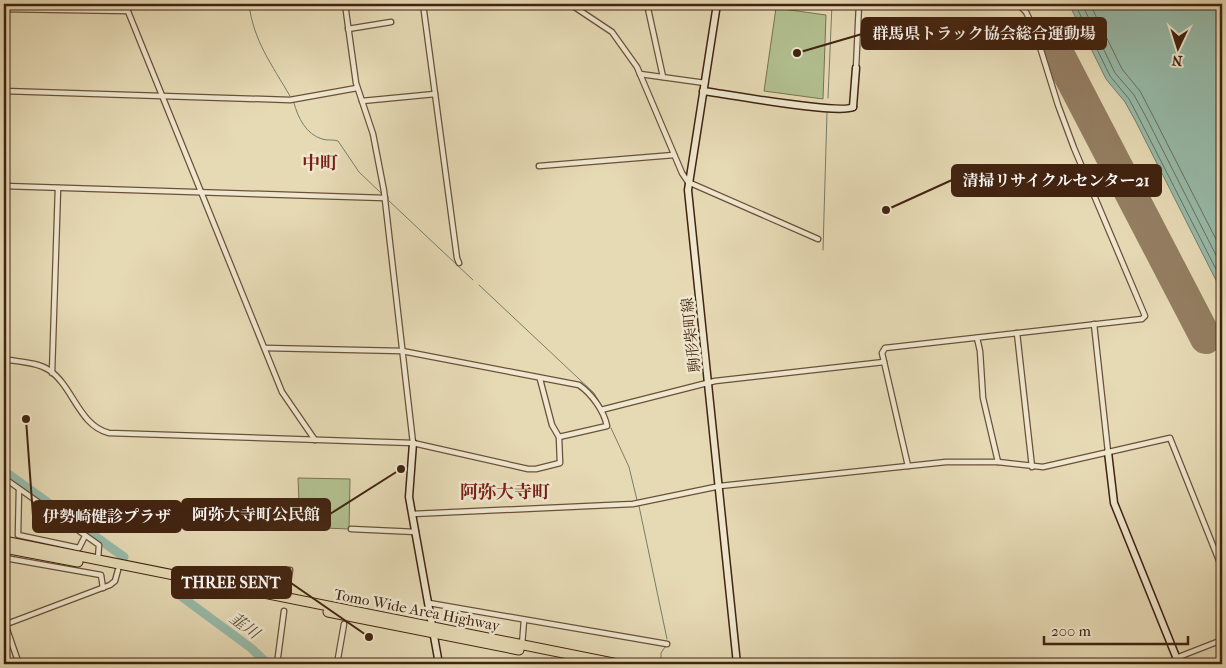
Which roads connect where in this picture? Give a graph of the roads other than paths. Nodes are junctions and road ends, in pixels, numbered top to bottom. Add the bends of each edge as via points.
1 (125, 4) edge
2 (345, 4) edge
3 (423, 4) edge
4 (572, 4) edge
5 (647, 4) edge
6 (717, 4) edge
7 (859, 4) edge
8 (1018, 4) edge
9 (4, 9) edge
10 (128, 12) junction
11 (391, 22) dead end
12 (348, 29) junction
13 (856, 68) joint
14 (640, 74) junction
15 (663, 77) junction
16 (704, 87) junction
17 (357, 88) junction
18 (4, 91) edge
19 (435, 94) junction
20 (162, 96) junction
21 (362, 102) junction
22 (674, 155) junction
23 (539, 166) dead end
24 (688, 182) junction
25 (4, 186) edge
26 (58, 188) junction
27 (201, 193) junction
28 (385, 198) junction
29 (818, 239) dead end
30 (459, 263) dead end
31 (1094, 324) junction
32 (1017, 333) junction
33 (977, 338) junction
34 (264, 348) junction
35 (402, 352) junction
36 (4, 360) edge
37 (884, 362) junction
38 (52, 373) junction
39 (540, 379) junction
40 (709, 382) junction
41 (601, 410) junction
42 (559, 438) junction
43 (315, 440) junction
44 (412, 443) junction
45 (1108, 452) junction
46 (998, 462) junction
47 (908, 466) junction
48 (1032, 467) junction
49 (4, 478) edge
50 (720, 486) junction
51 (19, 489) junction
52 (412, 514) junction
53 (351, 529) dead end
54 (416, 532) junction
55 (85, 536) junction
56 (4, 541) edge
57 (4, 548) edge
58 (98, 561) junction
59 (1222, 568) edge
60 (118, 570) junction
61 (290, 570) dead end
62 (104, 588) junction
63 (286, 598) junction
64 (429, 603) junction
65 (284, 612) dead end
66 (524, 620) junction
67 (344, 624) dead end
68 (4, 625) edge
69 (433, 630) junction
70 (1222, 640) edge
71 (668, 644) dead end
72 (522, 645) junction
73 (1177, 661) edge
74 (19, 664) edge
75 (276, 664) edge
76 (337, 664) edge
77 (439, 664) edge
78 (586, 664) edge
79 (618, 664) edge
80 (737, 664) edge

1 - 10 street
2 - 12 street
3 - 19 street
4 - 14 street via 612,32
5 - 15 street
6 - 16 main road, 駒形柴町線
7 - 13 street
8 - 31 street via 1026,12 1035,31 1074,148 1144,315 1142,319
9 - 10 street
10 - 20 street
11 - 12 street
12 - 17 street
13 - 16 main road via 853,106 850,109
14 - 15 street
14 - 22 street
15 - 16 street
16 - 24 main road, 駒形柴町線
17 - 20 street via 290,100
17 - 21 street
18 - 20 street
19 - 21 street
19 - 30 street
20 - 27 street
21 - 28 street via 378,154
22 - 23 street
22 - 24 street
24 - 29 street
24 - 40 main road, 駒形柴町線
25 - 26 street
26 - 27 street
26 - 38 street
27 - 28 street
27 - 34 street
28 - 35 street
31 - 32 street
31 - 45 street
32 - 33 street
32 - 48 street
33 - 37 street via 885,348 882,353
33 - 46 street via 982,398
34 - 35 street
34 - 43 street via 282,392
35 - 39 street
35 - 44 street
36 - 38 street via 36,365
37 - 40 street
37 - 47 street
38 - 43 street via 89,420 109,433
39 - 41 street via 579,385 593,397
39 - 42 street via 552,425
40 - 41 street
40 - 50 main road, 駒形柴町線
41 - 42 street via 607,426
42 - 44 street via 560,463 536,469
43 - 44 street
44 - 52 main road via 409,485
45 - 48 street via 1043,468
45 - 59 street via 1170,438
45 - 73 main road via 1114,503
46 - 47 street via 955,461
46 - 48 street
47 - 50 street
49 - 51 street
50 - 52 street via 633,504
50 - 80 main road, 駒形柴町線
51 - 55 street
51 - 55 street via 18,535 79,548
52 - 54 main road
53 - 54 street
54 - 64 main road
55 - 58 street via 100,547
56 - 58 highway, Tomo Wide Area Highway
57 - 60 highway, Tomo Wide Area Highway
58 - 63 highway, Tomo Wide Area Highway
60 - 62 street via 114,583
60 - 69 highway, Tomo Wide Area Highway
61 - 63 street
62 - 68 street
62 - 68 street via 101,575 7,558 4,560
63 - 69 highway, Tomo Wide Area Highway
64 - 66 street
64 - 69 main road
65 - 75 street
66 - 71 street
66 - 72 street
67 - 76 street
68 - 74 street
69 - 72 highway, Tomo Wide Area Highway
69 - 77 main road
69 - 78 highway, Tomo Wide Area Highway
70 - 73 street
72 - 79 highway, Tomo Wide Area Highway

